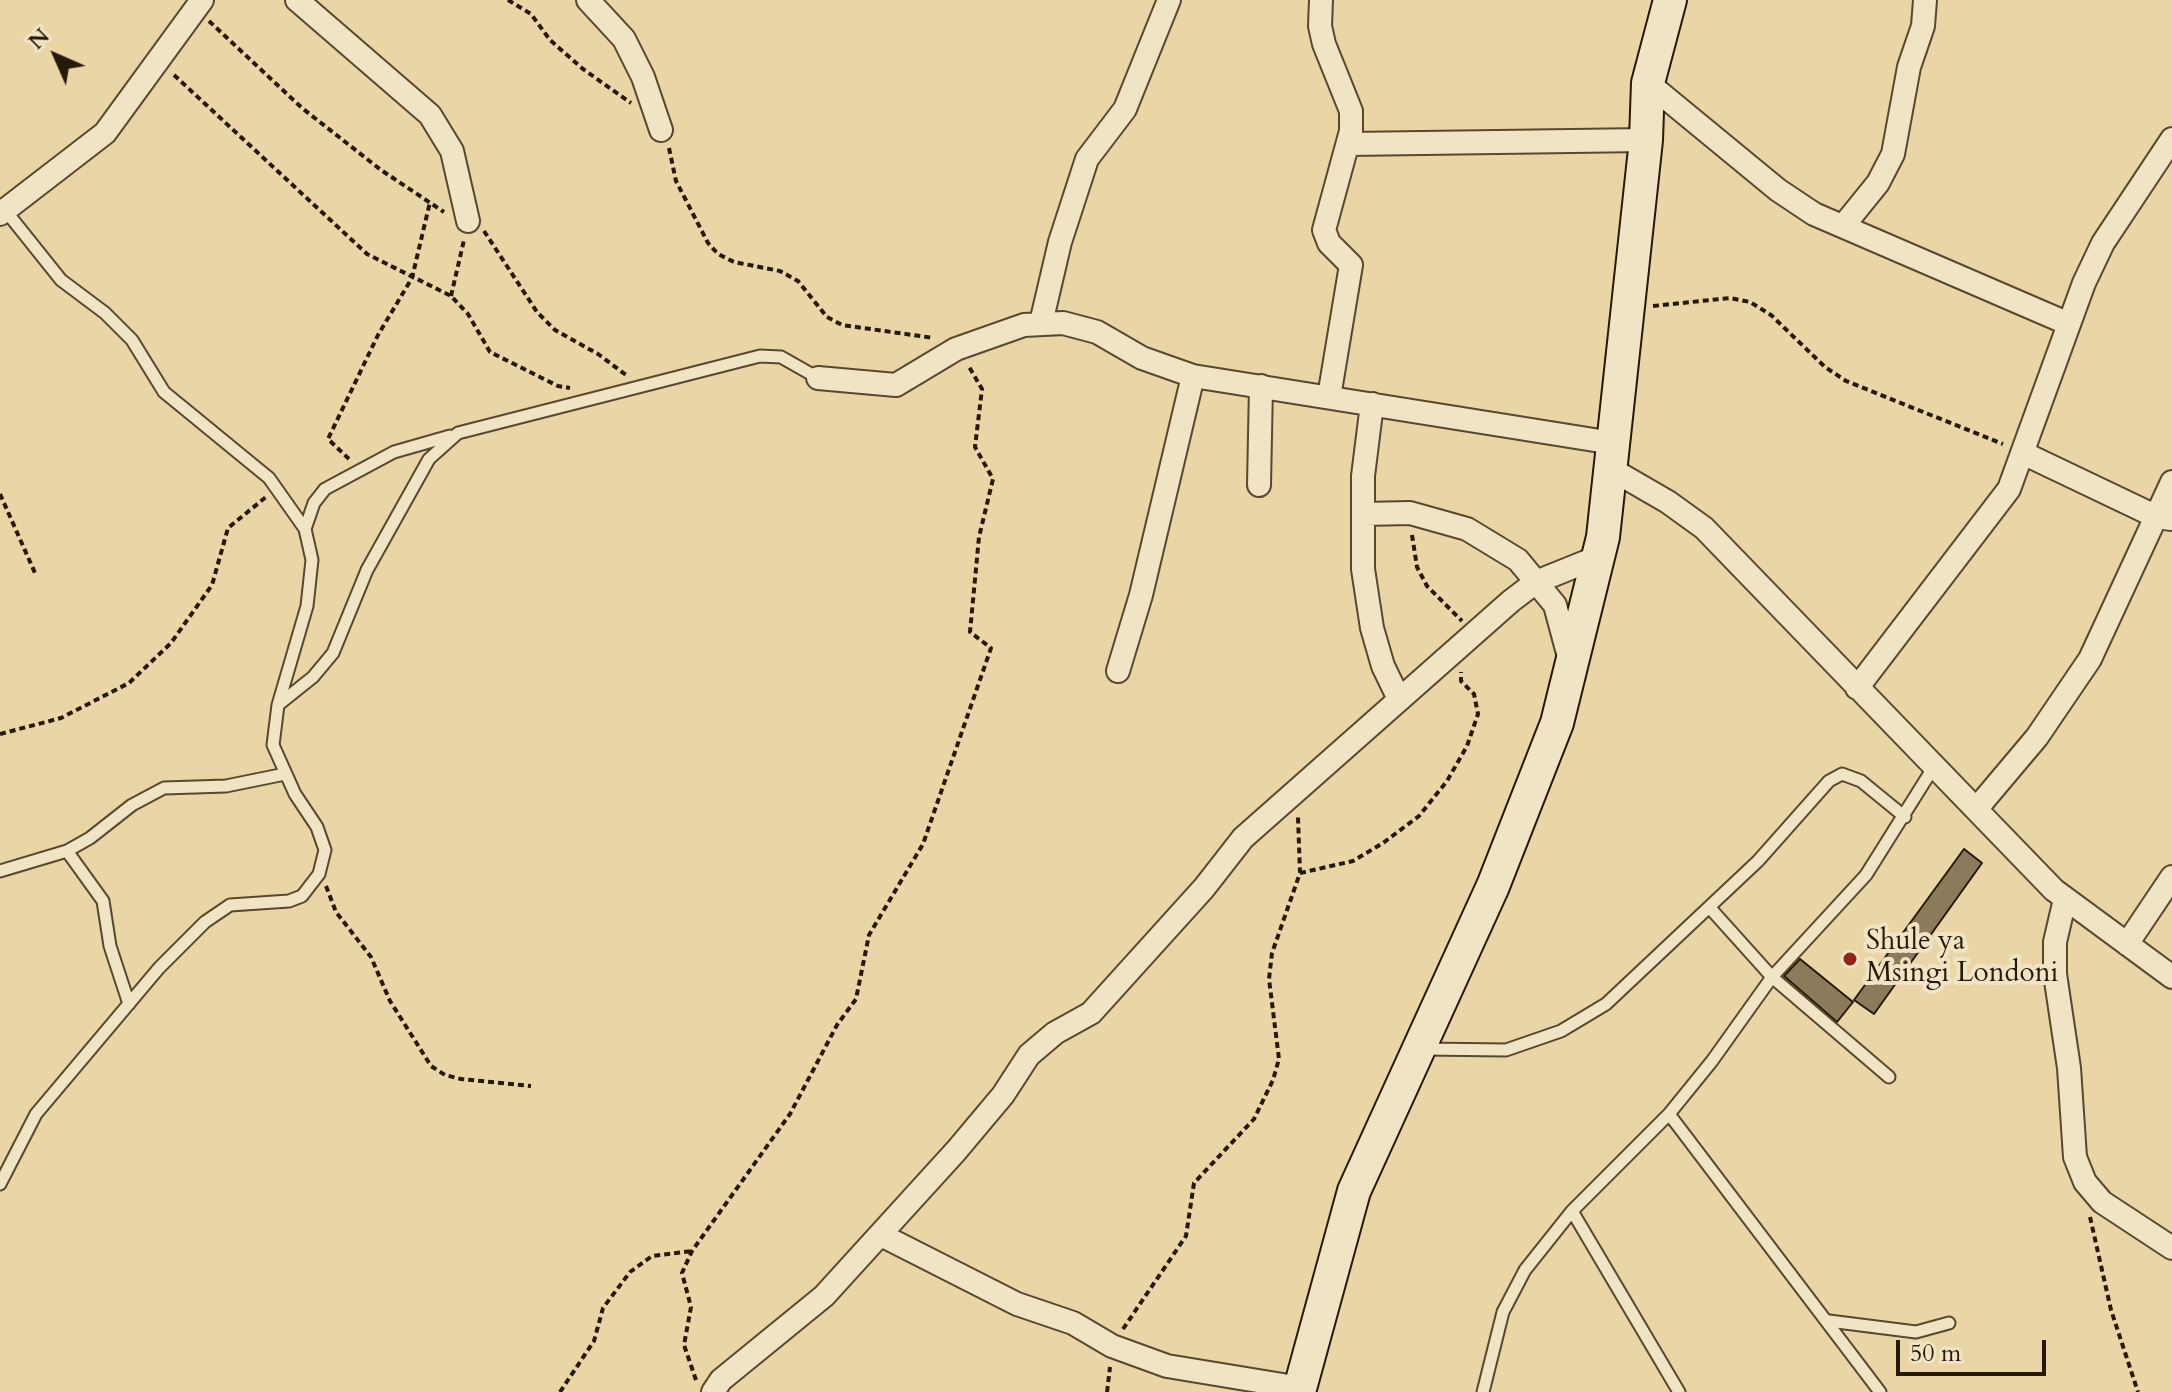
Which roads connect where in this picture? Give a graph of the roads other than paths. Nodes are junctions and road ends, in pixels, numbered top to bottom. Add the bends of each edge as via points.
1 (297, 0) edge
2 (588, 0) edge
3 (1169, 0) edge
4 (1321, 0) edge
5 (1670, 0) edge
6 (1925, 0) edge
7 (199, 5) edge
8 (1648, 83) junction
9 (661, 130) road end
10 (2172, 139) edge
11 (1646, 140) junction
12 (1348, 144) junction
13 (2, 209) edge
14 (468, 221) road end
15 (1844, 225) junction
16 (1041, 323) junction
17 (2069, 324) junction
18 (1193, 376) junction
19 (818, 378) joint
20 (1261, 386) junction
21 (1329, 397) junction
22 (1372, 404) junction
23 (458, 433) junction
24 (2025, 454) junction
25 (1612, 456) junction
26 (2172, 482) edge
27 (1259, 485) dead end
28 (1364, 514) junction
29 (2164, 518) edge
30 (305, 529) junction
31 (1598, 557) junction
32 (1536, 582) junction
33 (1571, 666) junction
34 (1118, 671) dead end
35 (1857, 688) junction
36 (1399, 699) junction
37 (278, 705) junction
38 (1935, 765) junction
39 (285, 774) junction
40 (1978, 807) junction
41 (1905, 817) junction
42 (67, 851) junction
43 (0, 871) edge
44 (2172, 877) edge
45 (2065, 899) junction
46 (1710, 908) junction
47 (2127, 944) junction
48 (1772, 977) junction
49 (2172, 977) edge
50 (129, 1004) junction
51 (1419, 1049) junction
52 (1889, 1077) dead end
53 (1669, 1114) junction
54 (0, 1184) edge
55 (1572, 1211) junction
56 (881, 1235) junction
57 (2172, 1248) edge
58 (1829, 1321) junction
59 (1949, 1323) dead end
60 (1300, 1390) edge
61 (707, 1391) edge
62 (1483, 1392) edge
63 (1679, 1392) edge
64 (1880, 1392) edge

1 - 14 street via 430,115 452,151
2 - 9 street via 624,39
3 - 16 street via 1125,109 1087,159
4 - 12 street via 1324,44 1351,111
5 - 8 main road
6 - 15 street via 1893,154 1878,183
7 - 13 street via 105,133
8 - 11 main road
8 - 15 street via 1778,190 1814,214
10 - 17 street via 2103,243
11 - 12 street
11 - 25 main road
12 - 21 street via 1324,230 1351,265
13 - 30 lane via 61,280 132,340 164,392 269,478
15 - 17 street
16 - 18 street via 1097,332 1142,358
16 - 19 street via 966,345 896,385
17 - 24 street
18 - 20 street
18 - 34 street
19 - 23 lane via 768,355
20 - 21 street
20 - 27 street
21 - 22 street
22 - 25 street
22 - 28 street
23 - 30 lane via 394,452 360,469 317,497
23 - 37 lane via 429,459 367,570 333,653
24 - 29 street
24 - 35 street via 2009,489
25 - 31 main road
25 - 35 street via 1704,528
26 - 29 street
28 - 32 street via 1410,513 1467,529 1518,560
28 - 36 street via 1363,569 1372,628
29 - 40 street via 2090,659 2037,737
30 - 37 lane via 312,560 307,606
31 - 32 street
31 - 33 main road
32 - 33 street via 1560,617
32 - 36 street
33 - 51 main road via 1557,723 1493,886
35 - 38 street
36 - 56 street via 1243,838 1091,1013 1029,1055 1003,1095
37 - 39 lane via 273,745
38 - 40 street
38 - 41 lane
39 - 42 lane via 226,786 164,788
39 - 50 lane via 325,850 311,889 289,901 230,905 205,922
40 - 45 street
41 - 46 lane via 1861,781 1842,774 1829,781
41 - 48 lane via 1866,875
42 - 43 lane
42 - 50 lane via 103,901 110,946
44 - 47 street
45 - 47 street
45 - 57 street via 2055,942 2055,974 2075,1157 2085,1182 2102,1202
46 - 48 lane
46 - 51 lane via 1629,986 1561,1031 1506,1050
47 - 49 street
48 - 52 lane
48 - 53 lane
50 - 54 lane via 36,1114
51 - 60 main road via 1354,1191
53 - 55 lane
53 - 58 lane
55 - 62 lane via 1510,1293
55 - 63 lane
56 - 60 street via 1112,1346 1167,1366
56 - 61 street via 824,1296
58 - 59 lane via 1916,1332
58 - 64 lane

